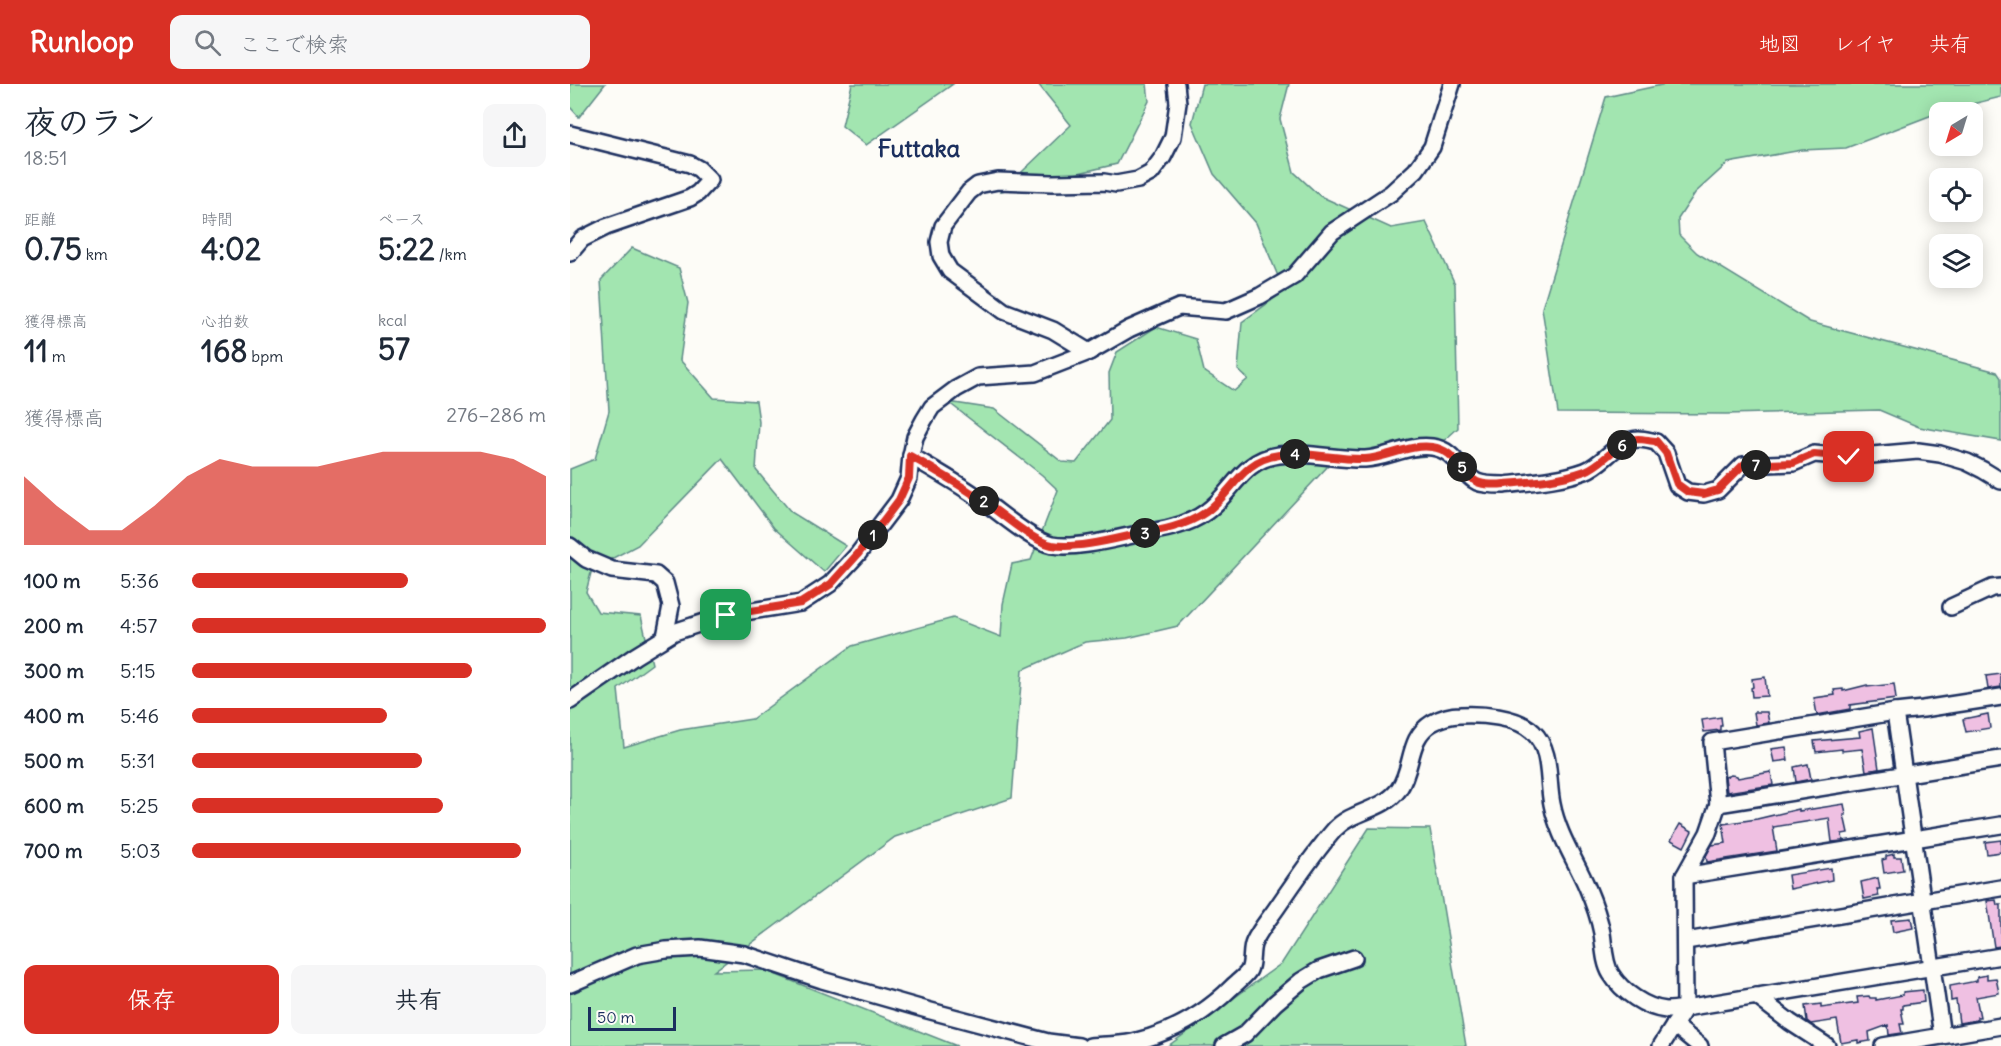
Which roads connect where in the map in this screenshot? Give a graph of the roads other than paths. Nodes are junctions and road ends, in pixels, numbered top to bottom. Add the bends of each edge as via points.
1 (1176, 84) edge
2 (1452, 84) edge
3 (570, 134) edge
4 (570, 253) edge
5 (1089, 352) junction
6 (910, 456) junction
7 (2001, 481) edge
8 (570, 546) edge
9 (2001, 587) edge
10 (1951, 608) dead end
11 (665, 638) junction
12 (2001, 696) edge
13 (570, 701) edge
14 (1895, 712) junction
15 (2001, 759) edge
16 (1904, 774) junction
17 (1718, 804) junction
18 (2001, 825) edge
19 (1913, 840) junction
20 (1684, 876) junction
21 (2001, 888) edge
22 (1923, 901) junction
23 (1686, 941) junction
24 (2001, 956) edge
25 (1354, 958) dead end
26 (1932, 967) junction
27 (570, 984) edge
28 (1756, 996) junction
29 (1685, 1008) junction
30 (1674, 1025) junction
31 (2001, 1026) edge
32 (1942, 1036) junction
33 (1078, 1046) edge
34 (1090, 1046) edge
35 (1224, 1046) edge
36 (1661, 1046) edge
37 (1700, 1046) edge
38 (1827, 1046) edge
39 (1883, 1046) edge

1 - 5 street via 1178,103 1173,137 1151,173 1116,184 998,181 978,185 943,226 941,255 950,271 1004,311 1053,330
2 - 5 street via 1432,147 1416,170 1391,193 1332,232 1294,276 1226,311 1179,307
3 - 4 street via 690,164 710,180 690,198 582,239
5 - 6 street via 1035,373 978,377 956,389 932,407 915,437
6 - 7 street via 978,497 1038,540 1054,545 1087,544 1186,523 1206,512 1256,461 1278,455 1364,459 1430,447 1458,461 1478,482 1501,485 1588,470 1625,442 1639,439 1656,441 1666,453 1677,484 1688,492 1704,494 1718,490 1743,465 1793,463 1814,454 1940,454 1967,462
6 - 11 street via 909,478 899,500 831,584 801,603 726,615
8 - 11 street via 586,559 612,570 656,575 665,583 671,606
9 - 10 street
11 - 13 street
12 - 14 street
14 - 16 street
14 - 17 street via 1712,742
15 - 16 street
16 - 17 street
16 - 19 street
17 - 20 street via 1708,833
18 - 19 street
19 - 20 street
19 - 22 street
20 - 23 street
21 - 22 street
22 - 23 street
22 - 26 street
23 - 29 street
24 - 26 street
25 - 35 street via 1301,981 1245,1034
26 - 28 street
26 - 32 street
27 - 33 street via 637,955 700,948 744,954 927,1010 1048,1042
28 - 29 street
28 - 38 street
29 - 30 street
29 - 34 street via 1665,1010 1641,1002 1611,974 1588,889 1556,821 1540,741 1525,726 1503,718 1460,715 1438,719 1421,732 1398,791 1335,829 1253,943 1249,970 1218,1001 1170,1030 1133,1042
30 - 36 street
30 - 37 street
31 - 32 street
32 - 39 street

